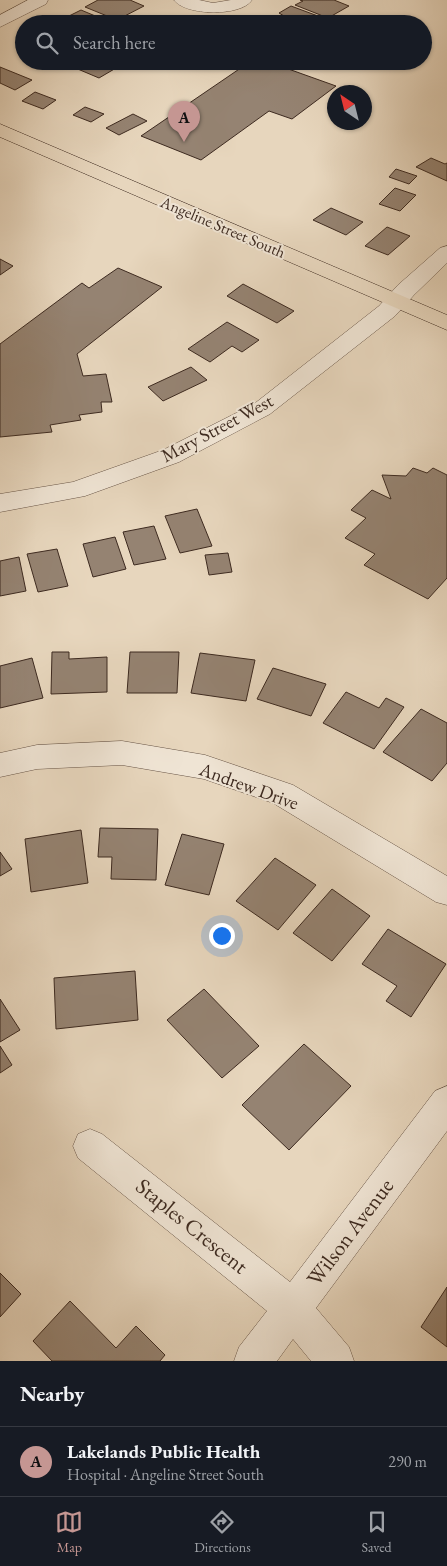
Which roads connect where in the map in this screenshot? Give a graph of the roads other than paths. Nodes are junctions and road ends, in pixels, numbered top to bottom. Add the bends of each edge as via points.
1 (40, 0) edge
2 (182, 0) edge
3 (244, 0) edge
4 (0, 22) edge
5 (0, 130) edge
6 (447, 252) edge
7 (397, 301) junction
8 (447, 323) edge
9 (0, 502) edge
10 (0, 765) edge
11 (447, 892) edge
12 (447, 1103) edge
13 (90, 1146) dead end
14 (292, 1308) junction
15 (253, 1361) edge
16 (335, 1361) edge

1 - 4 street
2 - 3 street via 212,9 224,9
5 - 7 main road, Angeline Street South
6 - 7 street, Mary Street West
7 - 8 main road, Angeline Street South
7 - 9 street, Mary Street West via 262,409 172,456 76,490
10 - 11 street, Andrew Drive via 37,757 122,753 205,767 283,794
12 - 14 street, Wilson Avenue
13 - 14 street, Staples Crescent
14 - 15 street, Wilson Avenue
14 - 16 street, Staples Crescent

